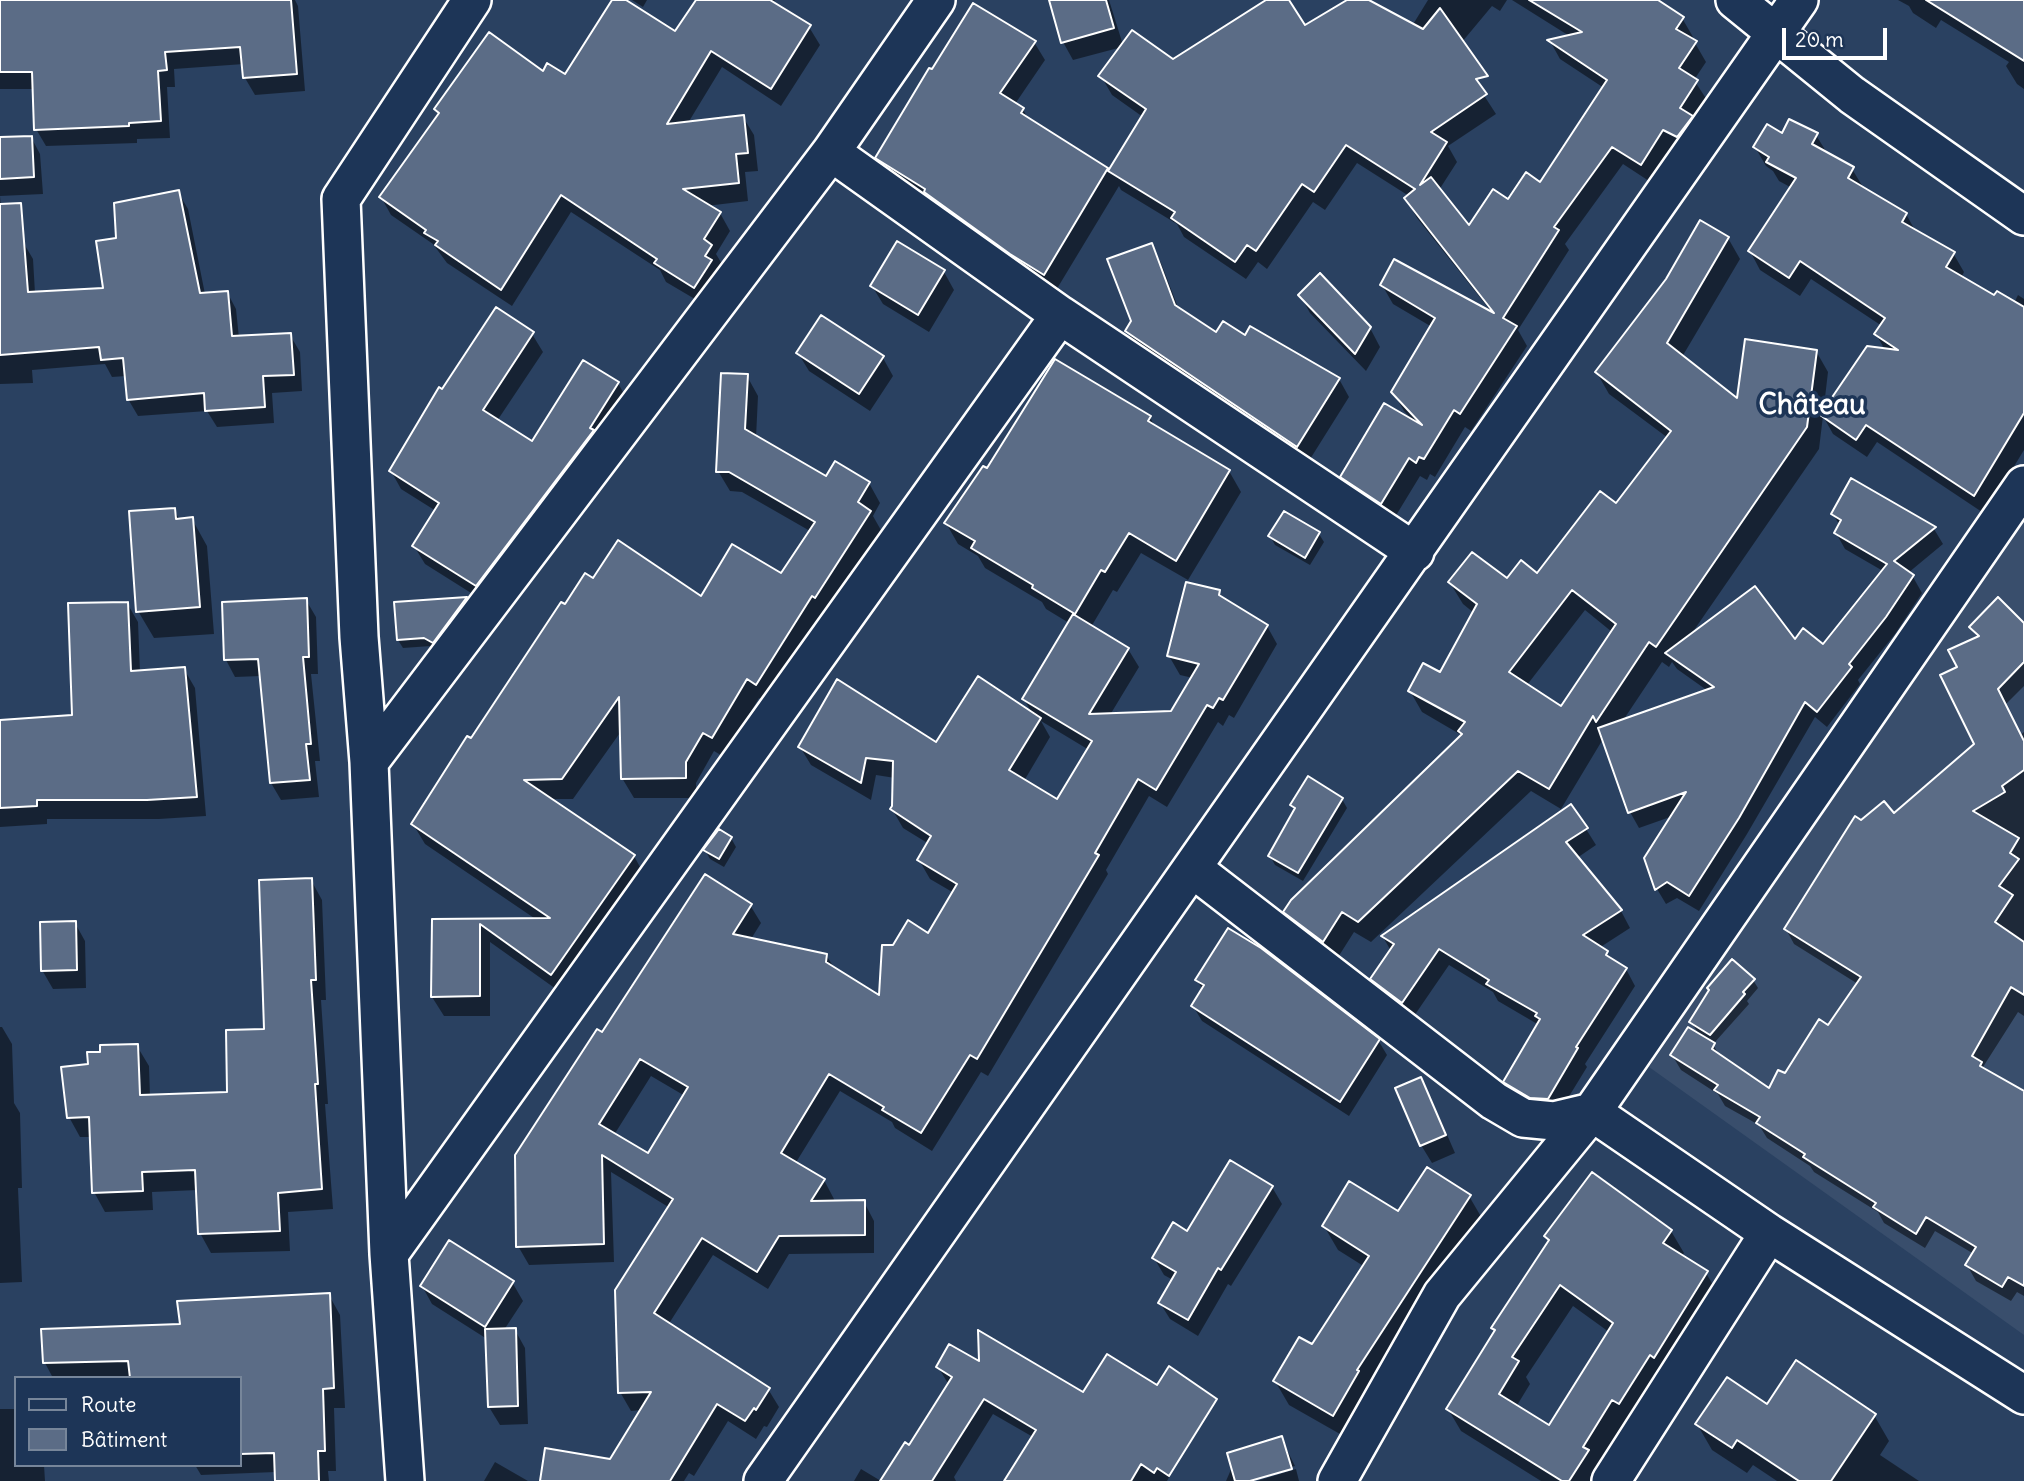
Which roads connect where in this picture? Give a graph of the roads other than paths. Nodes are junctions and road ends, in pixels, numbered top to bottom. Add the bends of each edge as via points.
1 (471, 0) edge
2 (936, 0) edge
3 (1735, 0) edge
4 (1799, 0) edge
5 (1776, 33) junction
6 (831, 152) junction
7 (2024, 216) edge
8 (1060, 315) junction
9 (2024, 485) edge
10 (1415, 552) junction
11 (369, 762) junction
12 (1192, 868) junction
13 (1592, 1112) junction
14 (1769, 1233) junction
15 (389, 1254) junction
16 (2024, 1395) edge
17 (405, 1481) edge
18 (763, 1481) edge
19 (1337, 1481) edge
20 (1611, 1481) edge

1 - 11 street via 341,199 358,624
2 - 6 street
3 - 5 street
4 - 5 street
5 - 7 street via 1852,95
5 - 10 street
6 - 8 street
6 - 11 street
8 - 10 street
8 - 15 street
9 - 13 street
10 - 12 street
11 - 15 street
12 - 13 street via 1494,1101 1523,1118 1554,1121
12 - 18 street
13 - 14 street
13 - 19 street via 1442,1295
14 - 16 street
14 - 20 street
15 - 17 street

